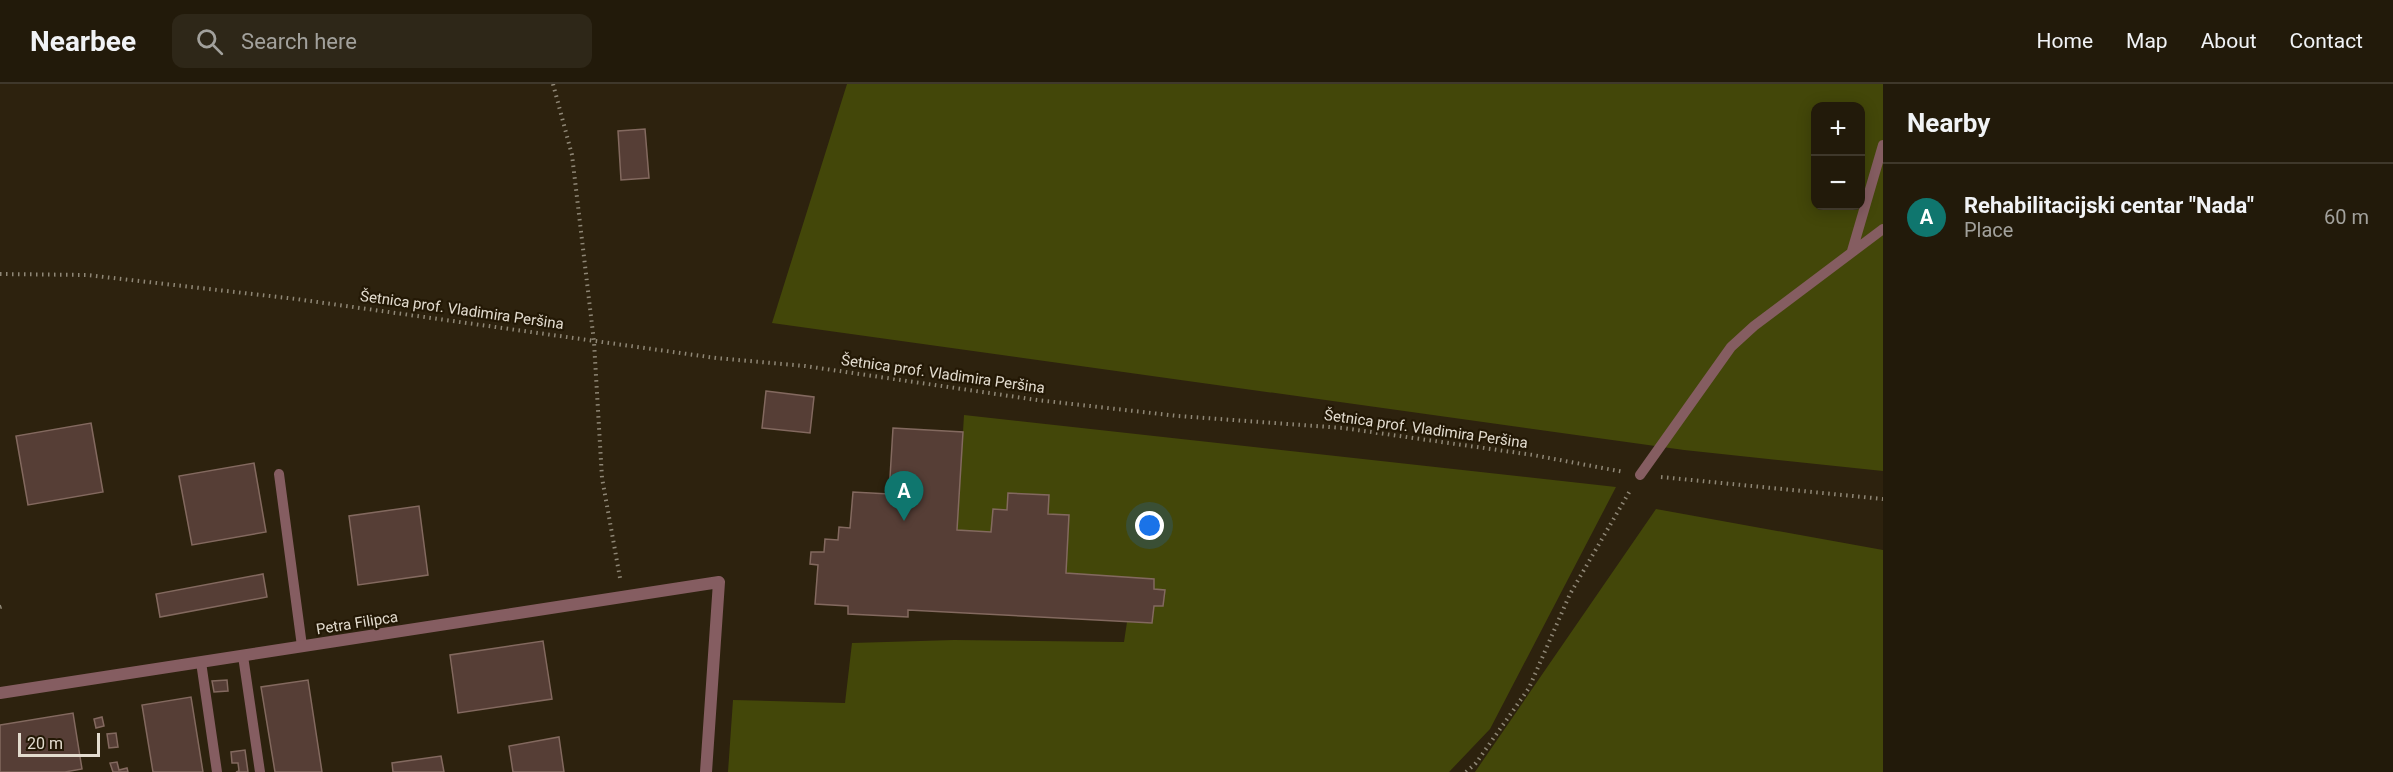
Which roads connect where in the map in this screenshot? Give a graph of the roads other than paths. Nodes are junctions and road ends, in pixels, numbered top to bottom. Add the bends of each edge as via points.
1 (1883, 145) edge
2 (1883, 229) edge
3 (1852, 251) junction
4 (279, 474) dead end
5 (1640, 474) road end
6 (303, 646) junction
7 (243, 656) junction
8 (201, 662) junction
9 (0, 693) edge
10 (217, 772) edge
11 (260, 772) edge
12 (706, 772) edge

1 - 3 lane
2 - 3 lane
3 - 5 lane via 1731,347
4 - 6 lane
6 - 7 street, Petra Filipca
6 - 12 street, Petra Filipca via 719,582
7 - 8 street, Petra Filipca
7 - 11 lane
8 - 9 street, Petra Filipca
8 - 10 lane

